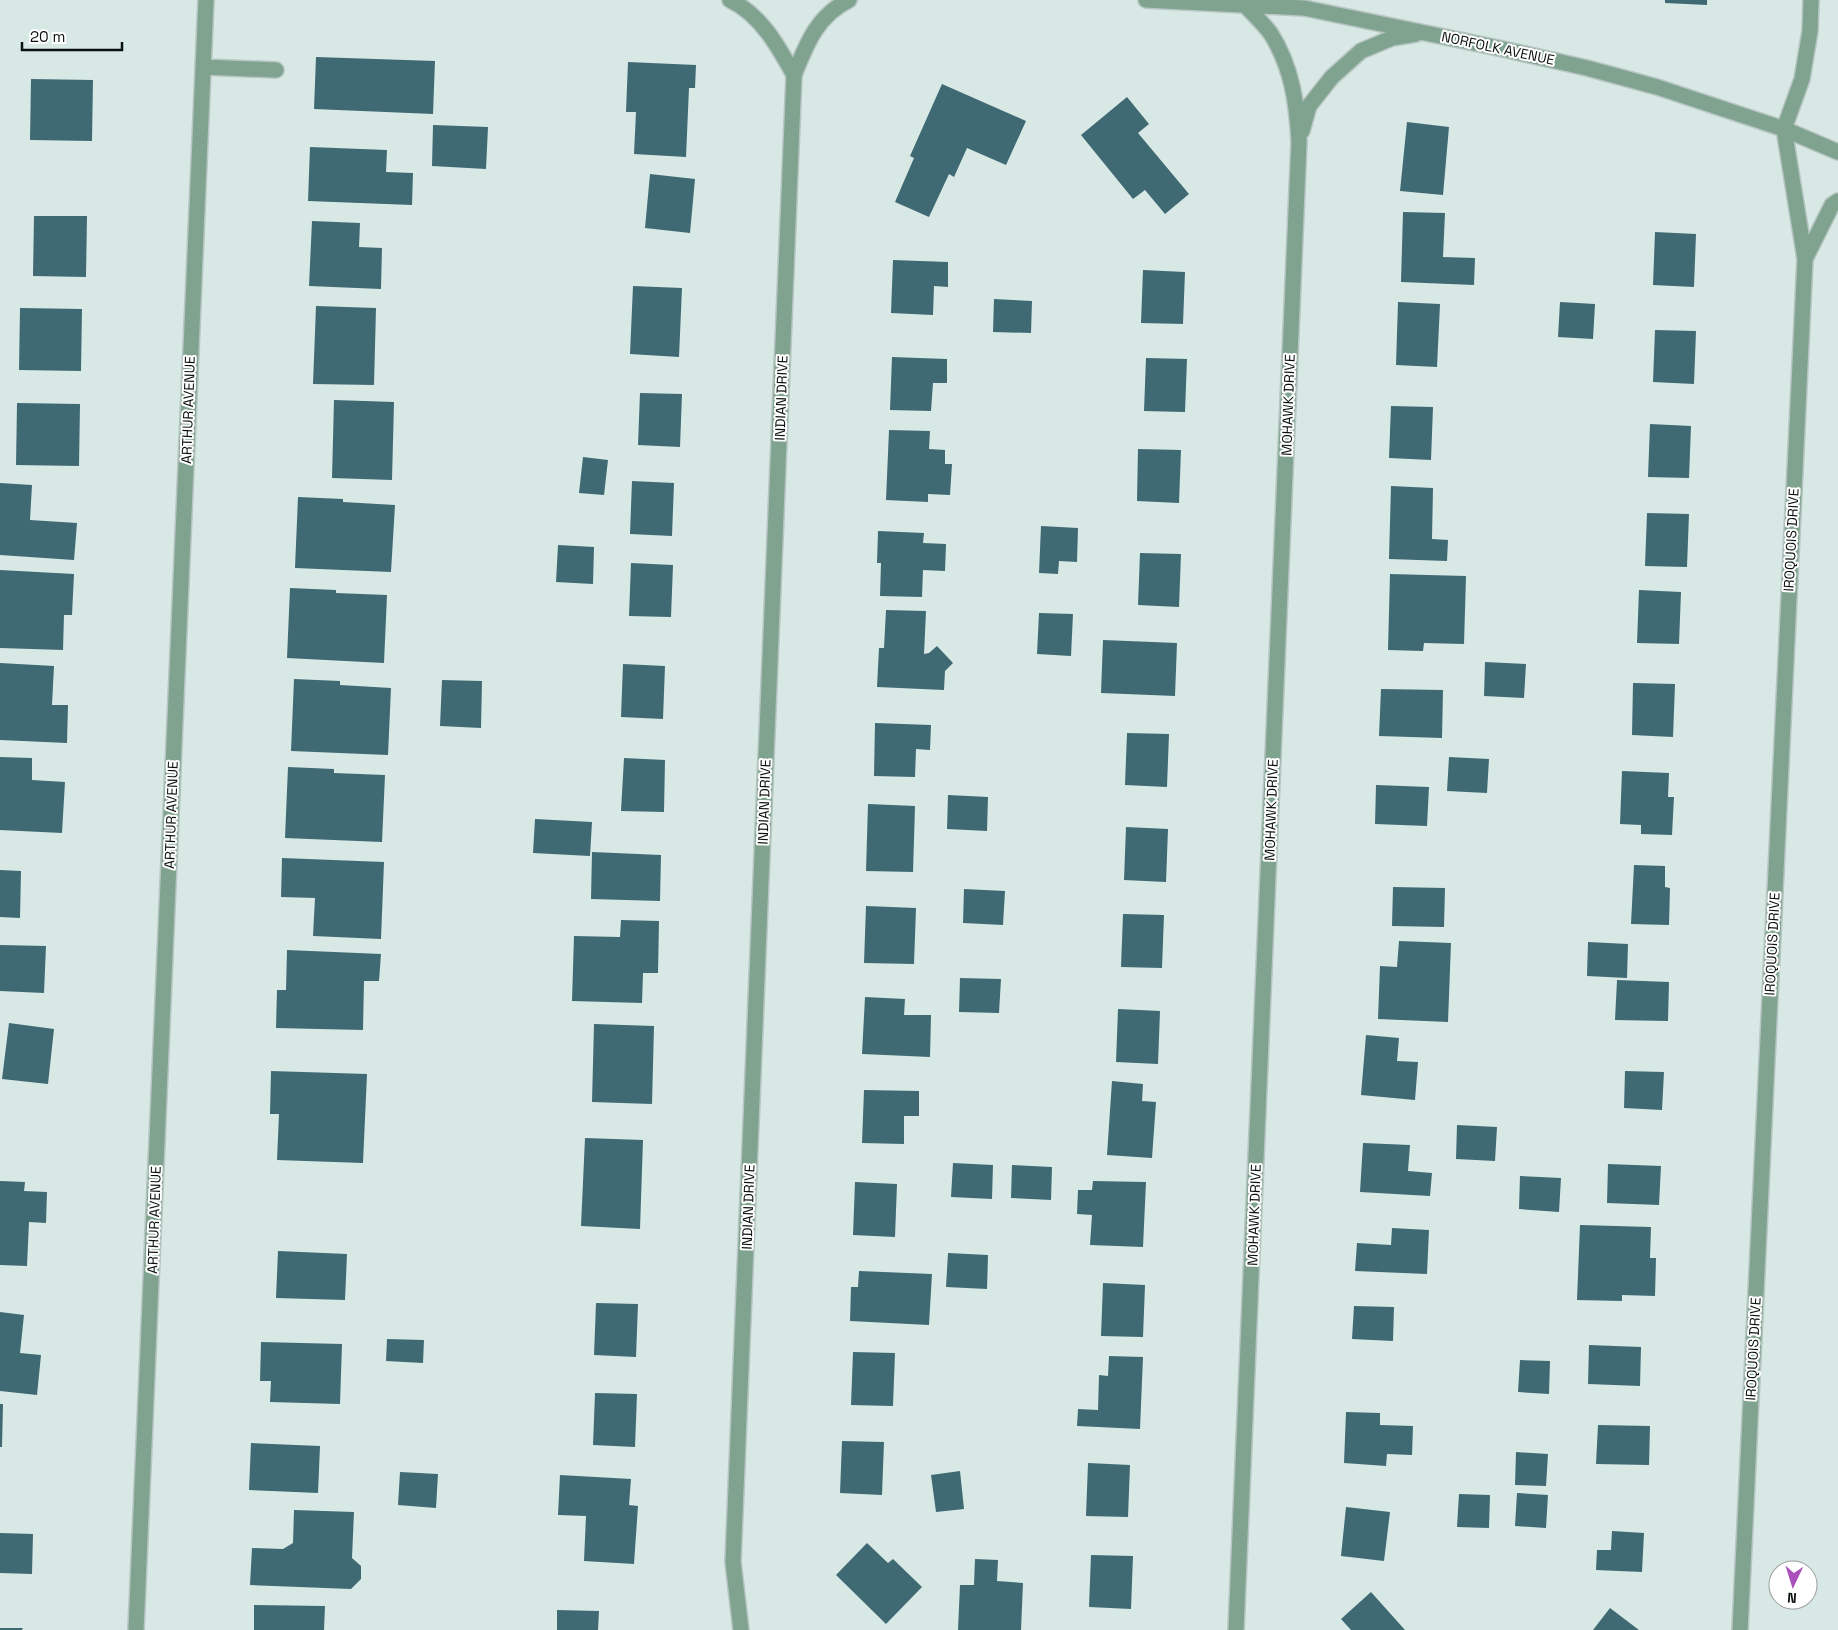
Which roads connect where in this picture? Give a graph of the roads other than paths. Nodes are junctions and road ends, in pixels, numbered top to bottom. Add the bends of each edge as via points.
1 (206, 0) edge
2 (730, 0) edge
3 (849, 0) edge
4 (1146, 0) edge
5 (1811, 0) edge
6 (1304, 4) edge
7 (1245, 5) junction
8 (1424, 32) junction
9 (203, 67) junction
10 (276, 70) dead end
11 (794, 75) junction
12 (1784, 129) junction
13 (1299, 142) junction
14 (1838, 152) edge
15 (1838, 202) edge
16 (1805, 259) junction
17 (136, 1630) edge
18 (742, 1630) edge
19 (1236, 1630) edge
20 (1740, 1630) edge

1 - 9 street, ARTHUR AVENUE
2 - 11 street, INDIAN DRIVE via 762,24
3 - 11 street via 836,7 820,23
4 - 7 street, NORFOLK AVENUE
5 - 12 street, IROQUOIS DRIVE via 1810,31 1802,79
6 - 7 street, NORFOLK AVENUE
6 - 8 street, NORFOLK AVENUE
7 - 13 street, MOHAWK DRIVE via 1270,33 1286,62 1297,104
8 - 12 street, NORFOLK AVENUE via 1587,68
8 - 13 street via 1392,38 1361,51 1332,77 1309,106
9 - 10 street
9 - 17 street, ARTHUR AVENUE
11 - 18 street, INDIAN DRIVE via 733,1562
12 - 14 street, NORFOLK AVENUE
12 - 16 street, IROQUOIS DRIVE
13 - 19 street, MOHAWK DRIVE
15 - 16 street, IROQUOIS DRIVE via 1832,205
16 - 20 street, IROQUOIS DRIVE

